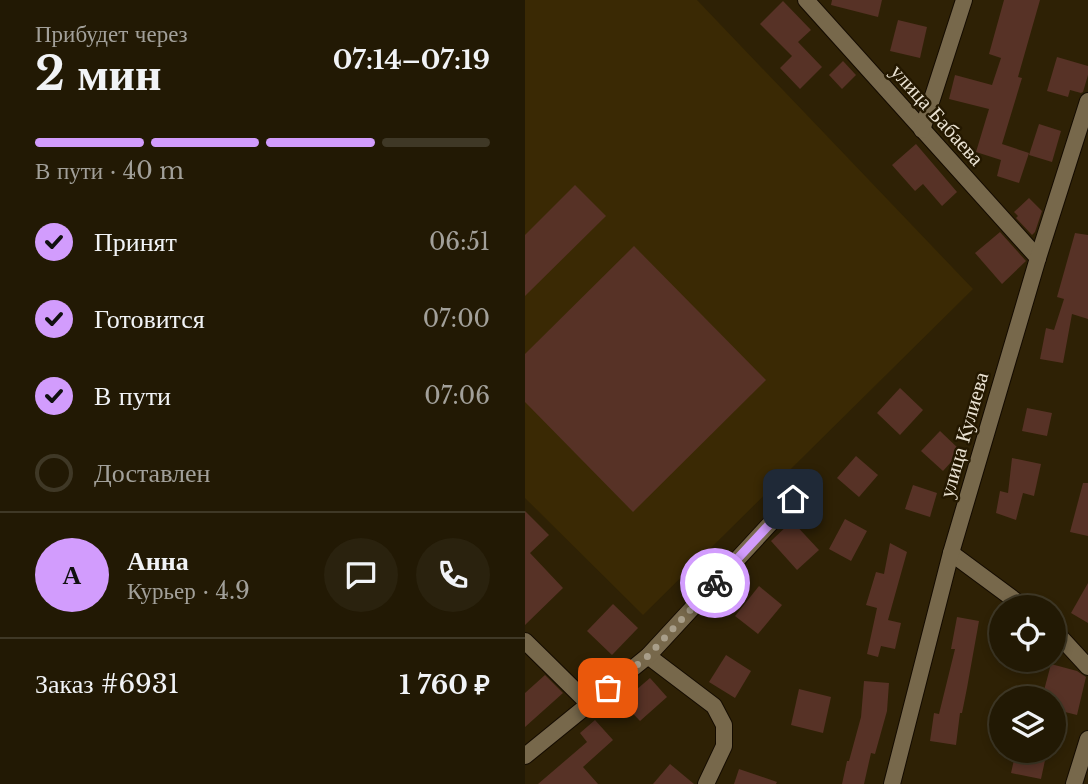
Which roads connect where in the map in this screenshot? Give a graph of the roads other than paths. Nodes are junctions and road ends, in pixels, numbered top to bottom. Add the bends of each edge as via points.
1 (806, 0) edge
2 (964, 0) edge
3 (1088, 101) edge
4 (922, 130) junction
5 (1038, 258) junction
6 (793, 499) dead end
7 (951, 553) junction
8 (1008, 595) edge
9 (525, 642) edge
10 (1066, 643) edge
11 (648, 656) junction
12 (1088, 667) edge
13 (589, 704) junction
14 (1088, 739) edge
15 (525, 756) edge
16 (706, 784) edge
17 (892, 784) edge
18 (1074, 784) edge

1 - 4 street, улица Бабаева
2 - 4 street
3 - 5 street, улица Кулиева
4 - 5 street, улица Бабаева
5 - 7 street, улица Кулиева
6 - 11 street
7 - 8 street
7 - 17 street, улица Кулиева
9 - 13 street
10 - 12 street
11 - 13 street
11 - 16 street via 714,706 725,725 724,747
13 - 15 street
14 - 18 street

